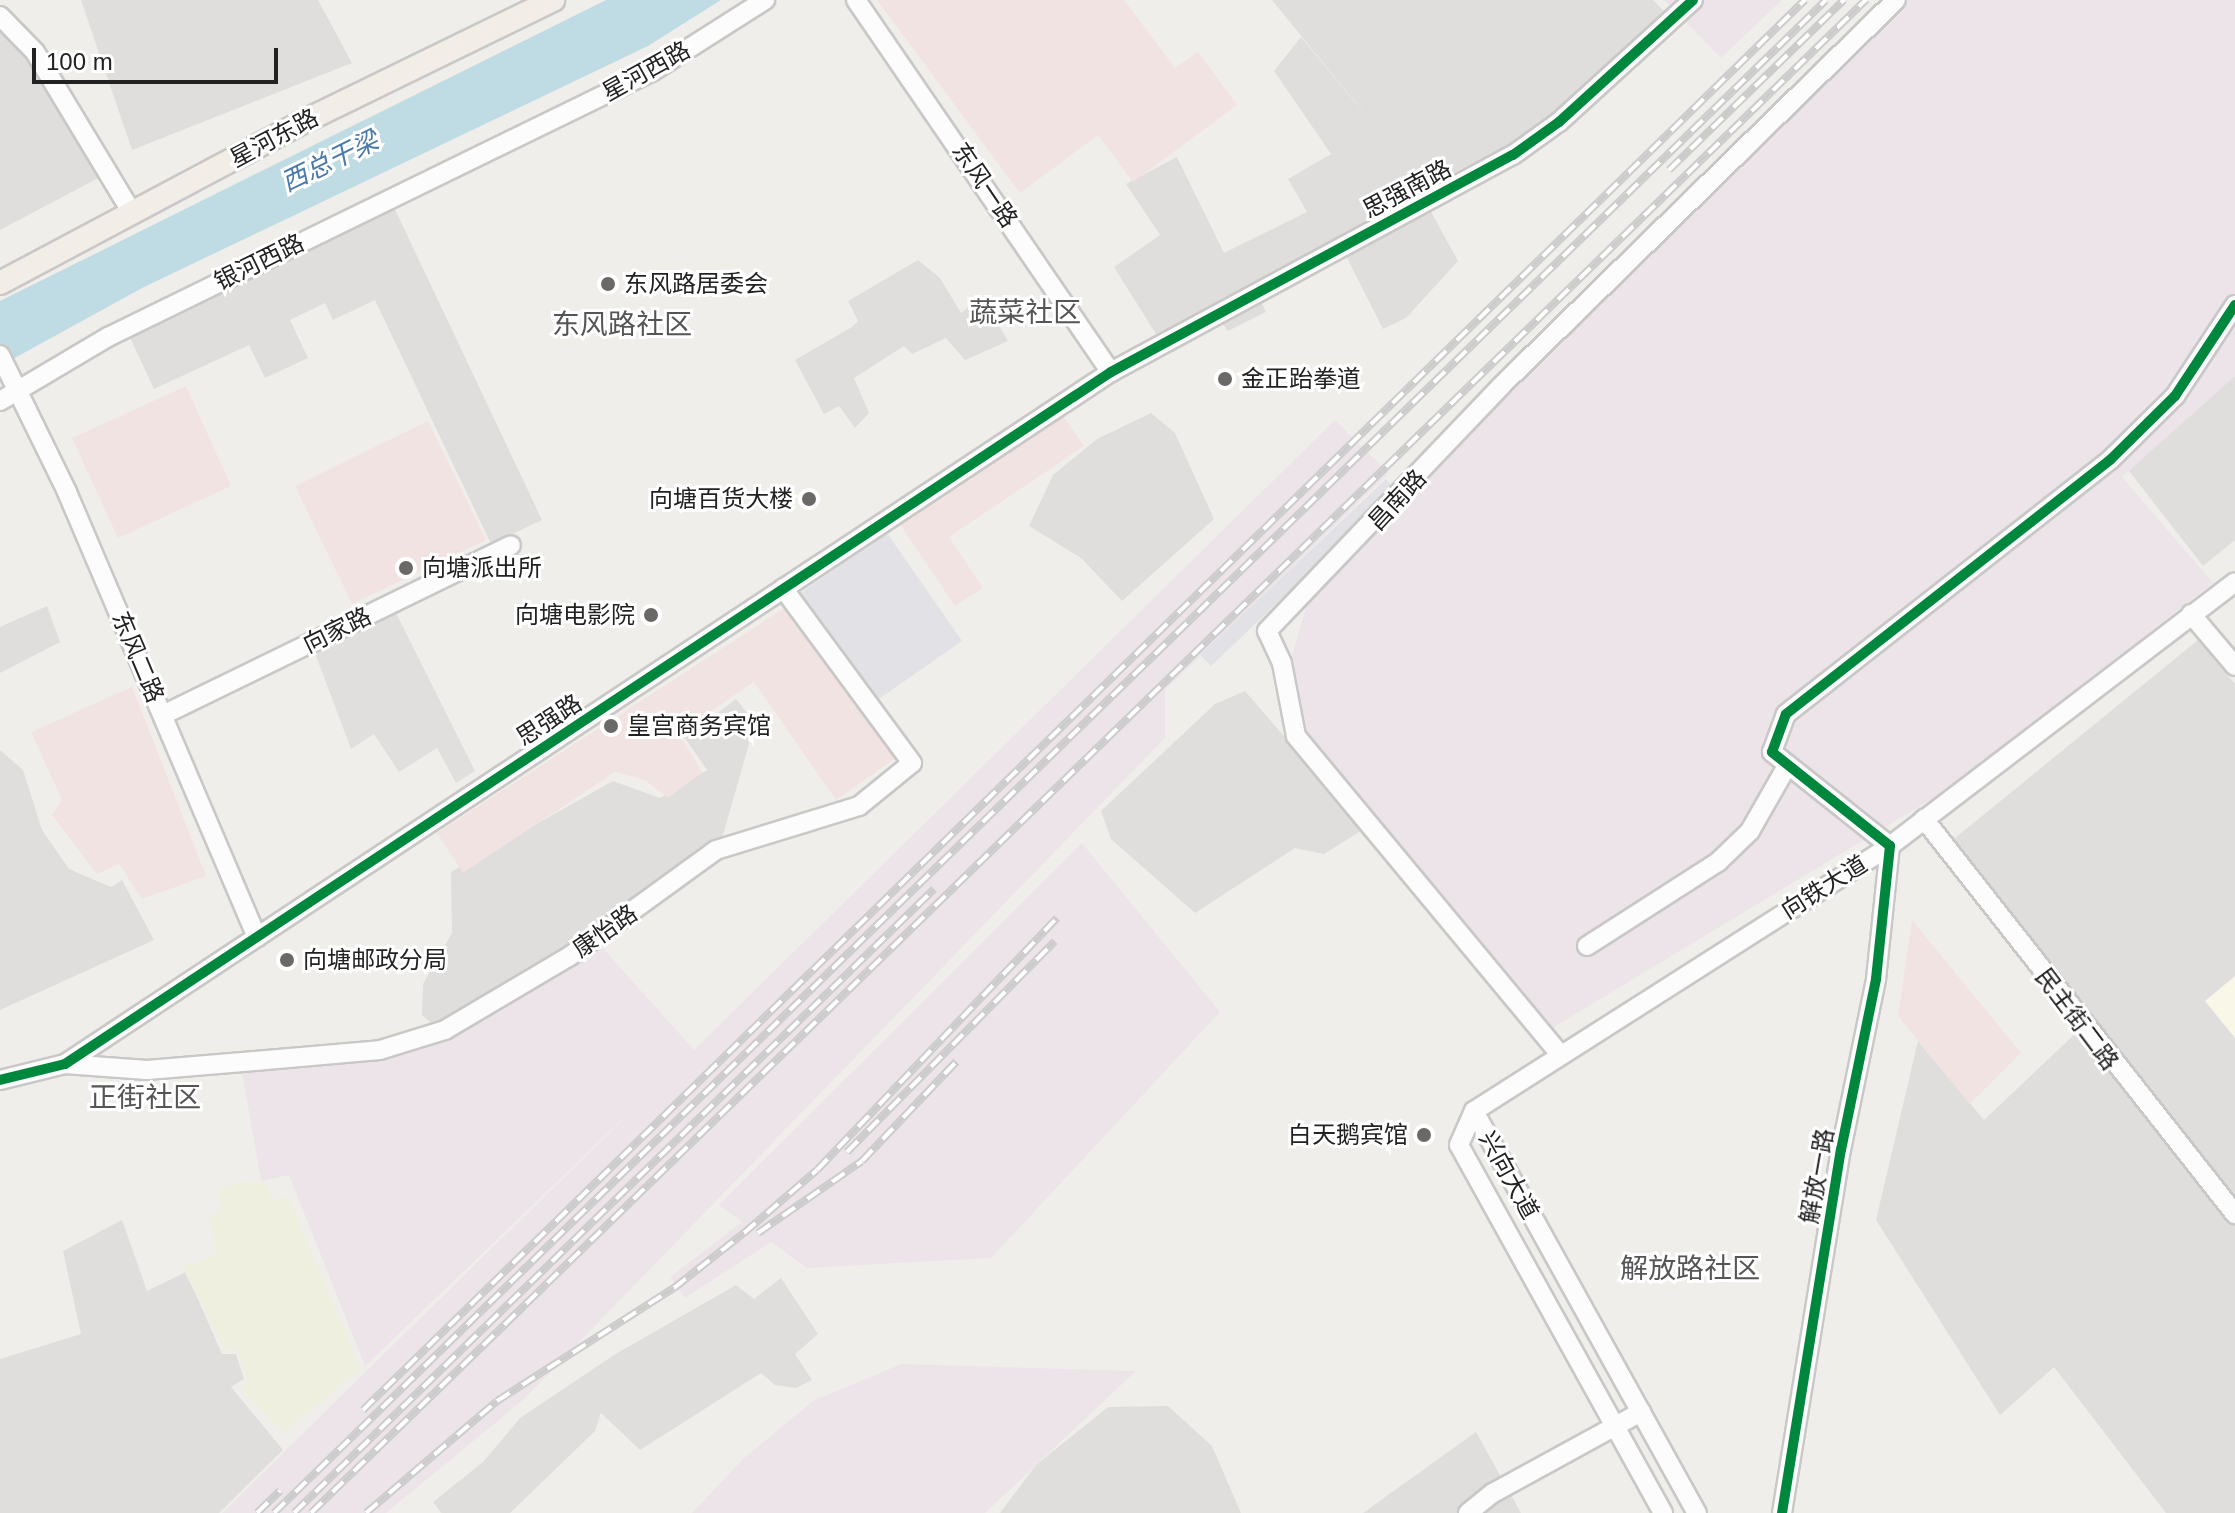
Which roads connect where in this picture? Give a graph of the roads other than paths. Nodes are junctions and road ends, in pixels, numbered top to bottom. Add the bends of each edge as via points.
1 (553, 0) edge
2 (765, 0) edge
3 (856, 0) edge
4 (1693, 0) edge
5 (1896, 0) edge
6 (0, 16) edge
7 (524, 134) joint
8 (132, 213) junction
9 (0, 283) edge
10 (2235, 305) edge
11 (0, 355) edge
12 (1111, 372) junction
13 (16, 385) junction
14 (0, 401) edge
15 (511, 545) dead end
16 (2235, 582) edge
17 (783, 588) junction
18 (2191, 614) junction
19 (2235, 666) edge
20 (163, 715) junction
21 (1786, 768) junction
22 (1924, 819) junction
23 (1890, 846) junction
24 (257, 937) junction
25 (1587, 946) dead end
26 (1559, 1053) junction
27 (65, 1064) junction
28 (0, 1080) edge
29 (1474, 1111) junction
30 (2235, 1214) edge
31 (1641, 1412) junction
32 (1614, 1425) junction
33 (1468, 1513) edge
34 (1663, 1513) edge
35 (1697, 1513) edge
36 (1782, 1513) edge

1 - 8 main road, 星河东路
2 - 7 street, 星河西路 via 653,71
3 - 12 street, 东风一路
4 - 12 street, 思强南路 via 1559,122 1513,155
5 - 26 street, 昌南路 via 1501,386 1267,631 1282,663 1296,736
6 - 8 street via 35,52
7 - 13 street, 银河西路
8 - 9 main road, 星河东路
10 - 21 street via 2175,396 2110,460 1786,714 1772,752
11 - 13 street, 东风二路
12 - 17 street, 思强路
13 - 14 street, 银河西路
13 - 20 street, 东风二路
15 - 20 street, 向家路
16 - 18 street, 向铁大道
17 - 24 street, 思强路
17 - 27 street, 康怡路 via 912,763 859,806 716,850 570,956 445,1030 380,1050 147,1070
18 - 19 street
18 - 22 street, 向铁大道
20 - 24 street, 东风二路
21 - 23 street
21 - 25 street via 1750,831 1718,862
22 - 23 street, 向铁大道
22 - 30 street, 民主街二路
23 - 26 street, 向铁大道
23 - 36 street, 解放一路 via 1876,979 1841,1150
24 - 27 street, 思强路
26 - 29 street, 向铁大道
27 - 28 street, 思强路
29 - 31 street, 兴向大道
29 - 32 street, 兴向大道 via 1459,1145
31 - 32 street
31 - 35 street, 兴向大道
32 - 33 street
32 - 34 street, 兴向大道

